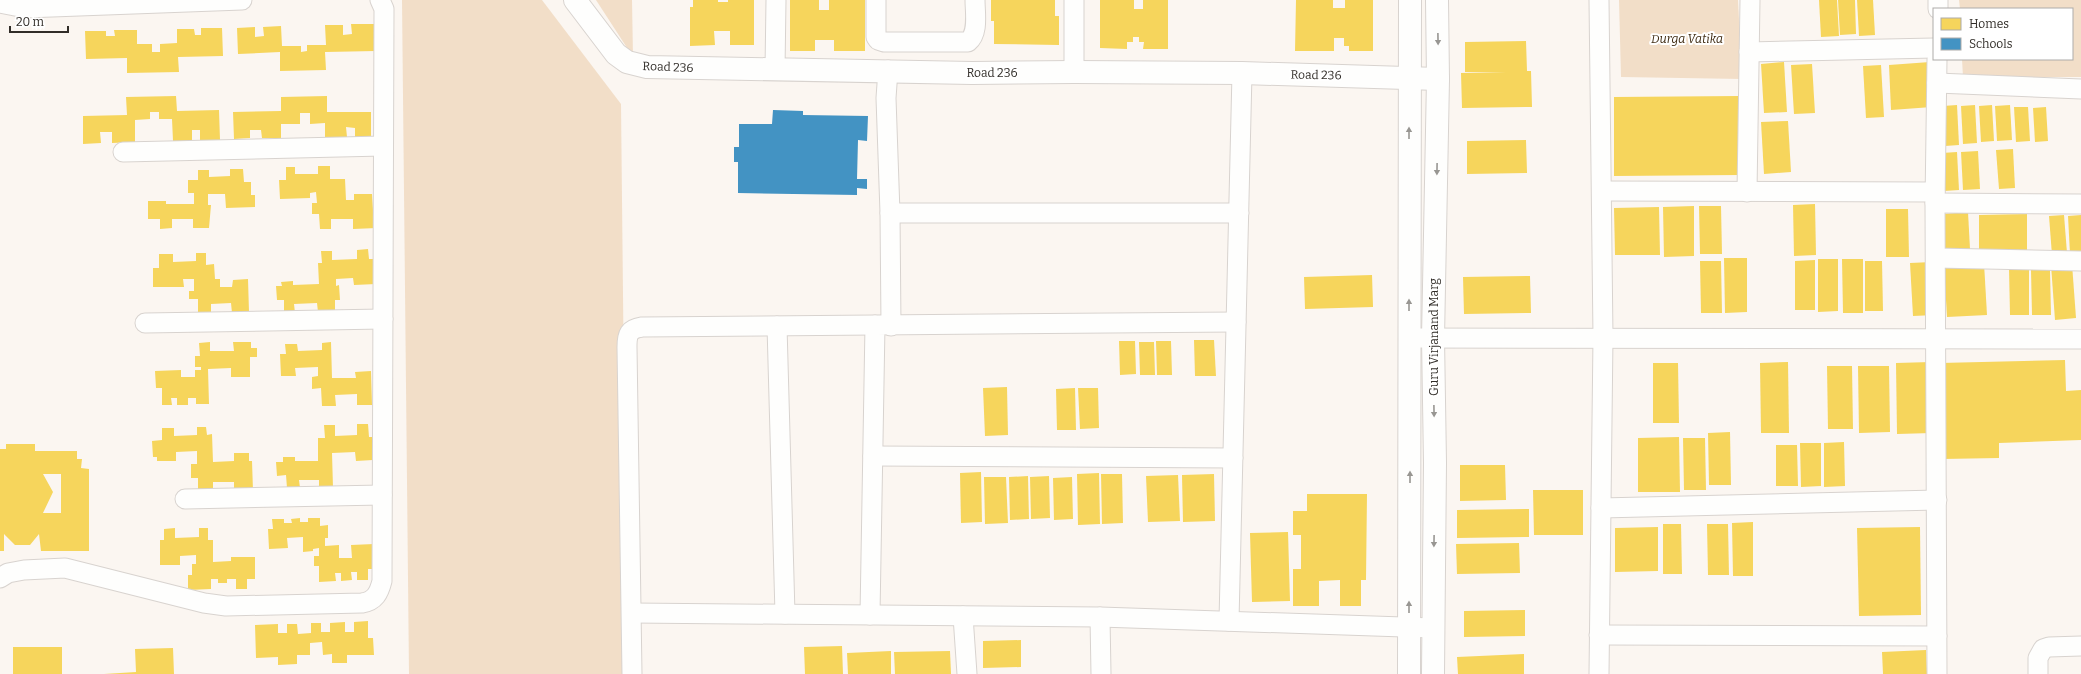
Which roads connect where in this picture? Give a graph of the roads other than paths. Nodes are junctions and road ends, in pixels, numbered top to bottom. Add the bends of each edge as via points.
1 (242, 0) edge
2 (380, 0) edge
3 (575, 0) edge
4 (776, 0) edge
5 (876, 0) edge
6 (975, 0) edge
7 (1074, 0) edge
8 (1410, 0) edge
9 (1437, 0) edge
10 (1599, 0) edge
11 (1750, 0) edge
12 (0, 4) edge
13 (1933, 48) edge
14 (1749, 52) junction
15 (1937, 60) edge
16 (776, 70) junction
17 (888, 70) junction
18 (1074, 72) junction
19 (1242, 73) junction
20 (1409, 77) junction
21 (1438, 79) junction
22 (1937, 83) junction
23 (2081, 88) edge
24 (383, 146) junction
25 (123, 152) dead end
26 (1602, 191) junction
27 (1747, 192) junction
28 (1935, 197) junction
29 (2081, 204) edge
30 (1239, 212) junction
31 (890, 213) junction
32 (1936, 258) junction
33 (2081, 261) edge
34 (383, 319) junction
35 (1236, 322) junction
36 (146, 323) dead end
37 (883, 325) junction
38 (777, 326) junction
39 (1408, 338) junction
40 (1433, 338) junction
41 (1603, 338) junction
42 (1936, 339) junction
43 (2081, 339) edge
44 (873, 456) junction
45 (1233, 458) junction
46 (382, 495) junction
47 (185, 500) dead end
48 (1937, 500) junction
49 (1601, 508) junction
50 (0, 578) edge
51 (632, 613) junction
52 (785, 614) junction
53 (870, 615) junction
54 (964, 616) junction
55 (1100, 617) junction
56 (1229, 621) junction
57 (1409, 628) junction
58 (1433, 628) junction
59 (1599, 635) junction
60 (1937, 636) junction
61 (2081, 646) edge
62 (632, 674) edge
63 (966, 674) edge
64 (1101, 674) edge
65 (1408, 674) edge
66 (1433, 674) edge
67 (1599, 674) edge
68 (1937, 674) edge
69 (2038, 674) edge

1 - 12 street via 25,8
2 - 24 street via 384,9
3 - 16 street, Road 236 via 616,54 636,66
4 - 16 street
5 - 6 street via 876,37 884,42 968,42 973,38
7 - 18 street
8 - 20 street, Guru Virjanand Marg
9 -> 21 street, Guru Virjanand Marg
10 - 26 street
11 - 14 street
13 - 14 street
14 - 27 street
15 - 22 street
16 - 17 street, Road 236
17 - 18 street, Road 236 via 972,73
17 - 31 street via 886,98
18 - 19 street, Road 236
19 - 20 street, Road 236
19 - 30 street
20 - 21 street, Road 236
39 -> 20 street, Guru Virjanand Marg
21 -> 40 street, Guru Virjanand Marg
22 - 23 street
22 - 28 street
24 - 25 street
24 - 34 street
26 - 27 street
26 - 41 street
27 - 28 street
28 - 29 street
28 - 32 street
30 - 31 street
30 - 35 street
31 - 37 street
32 - 33 street
32 - 42 street
34 - 36 street
34 - 46 street
35 - 37 street
35 - 45 street
37 - 38 street
37 - 44 street
38 - 51 street via 633,328 629,332 627,347
38 - 52 street
39 - 40 street
57 -> 39 street, Guru Virjanand Marg
40 - 41 street
40 -> 58 street, Guru Virjanand Marg
41 - 42 street
41 - 49 street
42 - 43 street
42 - 48 street
44 - 45 street
44 - 53 street
45 - 56 street
46 - 47 street
46 - 50 street via 382,581 378,594 368,602 226,606 204,603 65,568 24,570 8,573
48 - 49 street
48 - 60 street
49 - 59 street
51 - 52 street
51 - 62 street
52 - 53 street
53 - 54 street
54 - 55 street
54 - 63 street
55 - 56 street
55 - 64 street
56 - 57 street
57 - 58 street
57 - 65 street, Guru Virjanand Marg
58 - 66 street, Guru Virjanand Marg
59 - 60 street
59 - 67 street
60 - 68 street
61 - 69 street via 2043,649 2038,658

